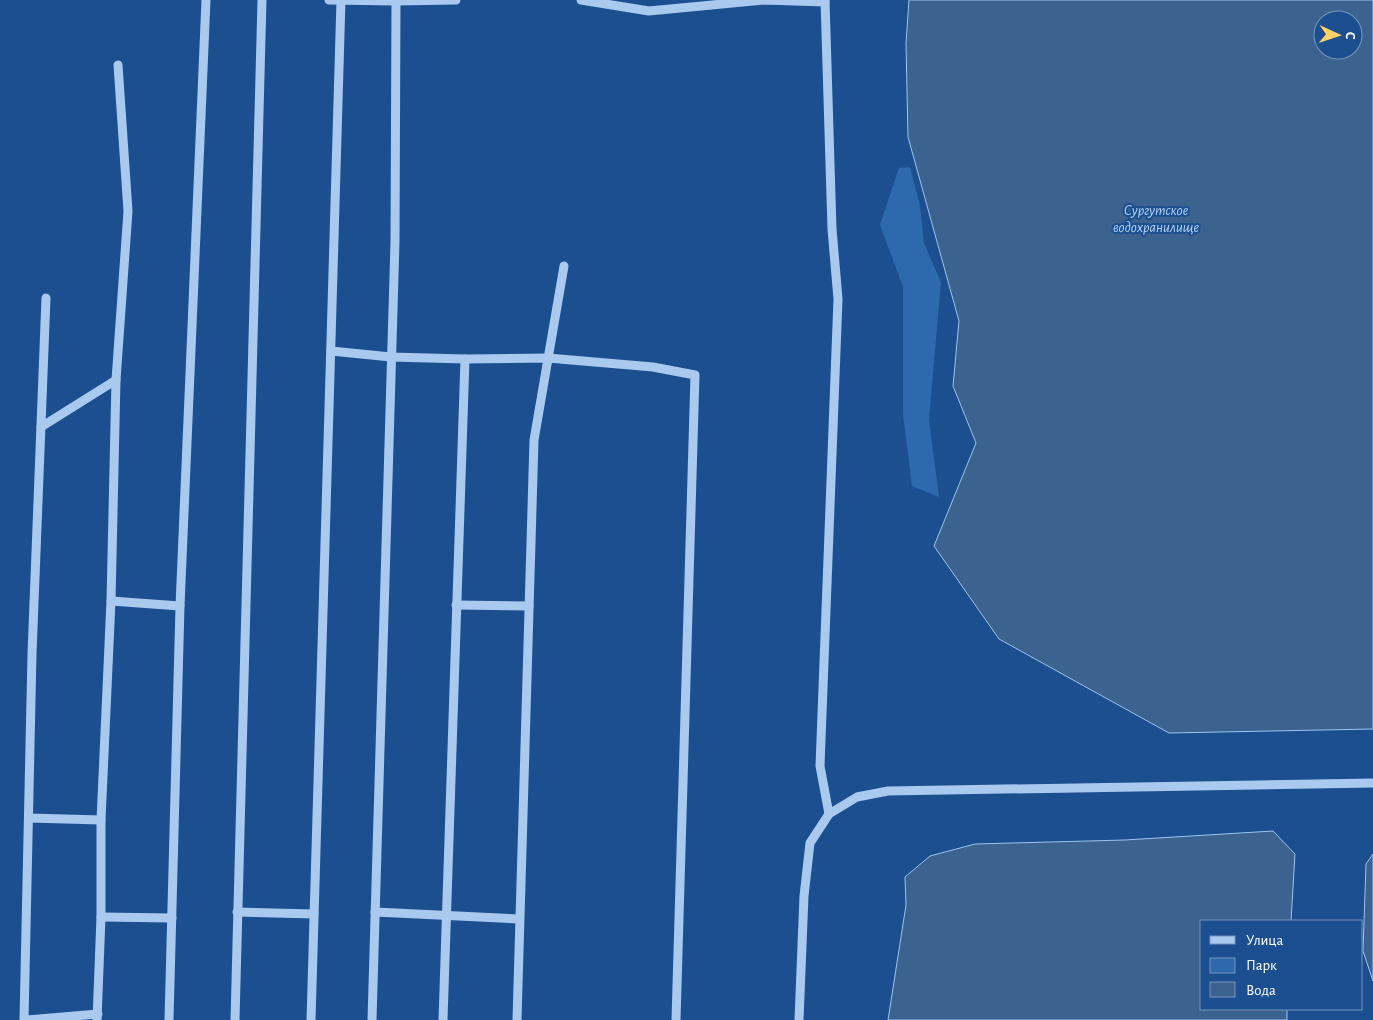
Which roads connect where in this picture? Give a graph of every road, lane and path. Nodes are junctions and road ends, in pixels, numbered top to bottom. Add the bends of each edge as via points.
1 (206, 0) edge
2 (262, 0) edge
3 (329, 0) edge
4 (341, 0) edge
5 (456, 0) edge
6 (581, 0) edge
7 (825, 1) edge
8 (396, 2) junction
9 (118, 65) dead end
10 (564, 266) dead end
11 (46, 298) dead end
12 (331, 351) junction
13 (391, 357) junction
14 (548, 358) junction
15 (465, 359) junction
16 (116, 380) junction
17 (41, 427) junction
18 (111, 600) junction
19 (456, 605) junction
20 (180, 606) junction
21 (529, 606) junction
22 (1373, 783) edge
23 (829, 814) junction
24 (29, 818) junction
25 (102, 820) junction
26 (237, 912) junction
27 (375, 912) junction
28 (314, 914) junction
29 (446, 916) junction
30 (102, 917) junction
31 (172, 918) junction
32 (519, 919) junction
33 (98, 1017) edge
34 (26, 1020) edge
35 (170, 1020) edge
36 (235, 1020) edge
37 (311, 1020) edge
38 (372, 1020) edge
39 (443, 1020) edge
40 (517, 1020) edge
41 (676, 1020) edge
42 (800, 1020) edge

1 - 20 street
2 - 26 street
3 - 4 street
4 - 8 street
4 - 12 street
5 - 8 street
6 - 7 street via 649,11 765,0
7 - 23 street via 832,229 838,299 820,766
8 - 13 street
9 - 16 street via 128,211
10 - 14 street
11 - 17 street
12 - 13 street
12 - 28 street
13 - 15 street
13 - 27 street
14 - 15 street
14 - 21 street via 534,440
14 - 41 street via 653,367 696,375
15 - 19 street
16 - 17 street
16 - 18 street
17 - 24 street
18 - 20 street
18 - 25 street
19 - 21 street
19 - 29 street
20 - 31 street
21 - 32 street
22 - 23 street via 888,791 857,798
23 - 42 street via 810,843 804,896
24 - 25 street
24 - 34 street
25 - 30 street
26 - 28 street
26 - 36 street
27 - 29 street
27 - 38 street
28 - 37 street
29 - 32 street
29 - 39 street
30 - 31 street
30 - 33 street
31 - 35 street
32 - 40 street
33 - 34 street

